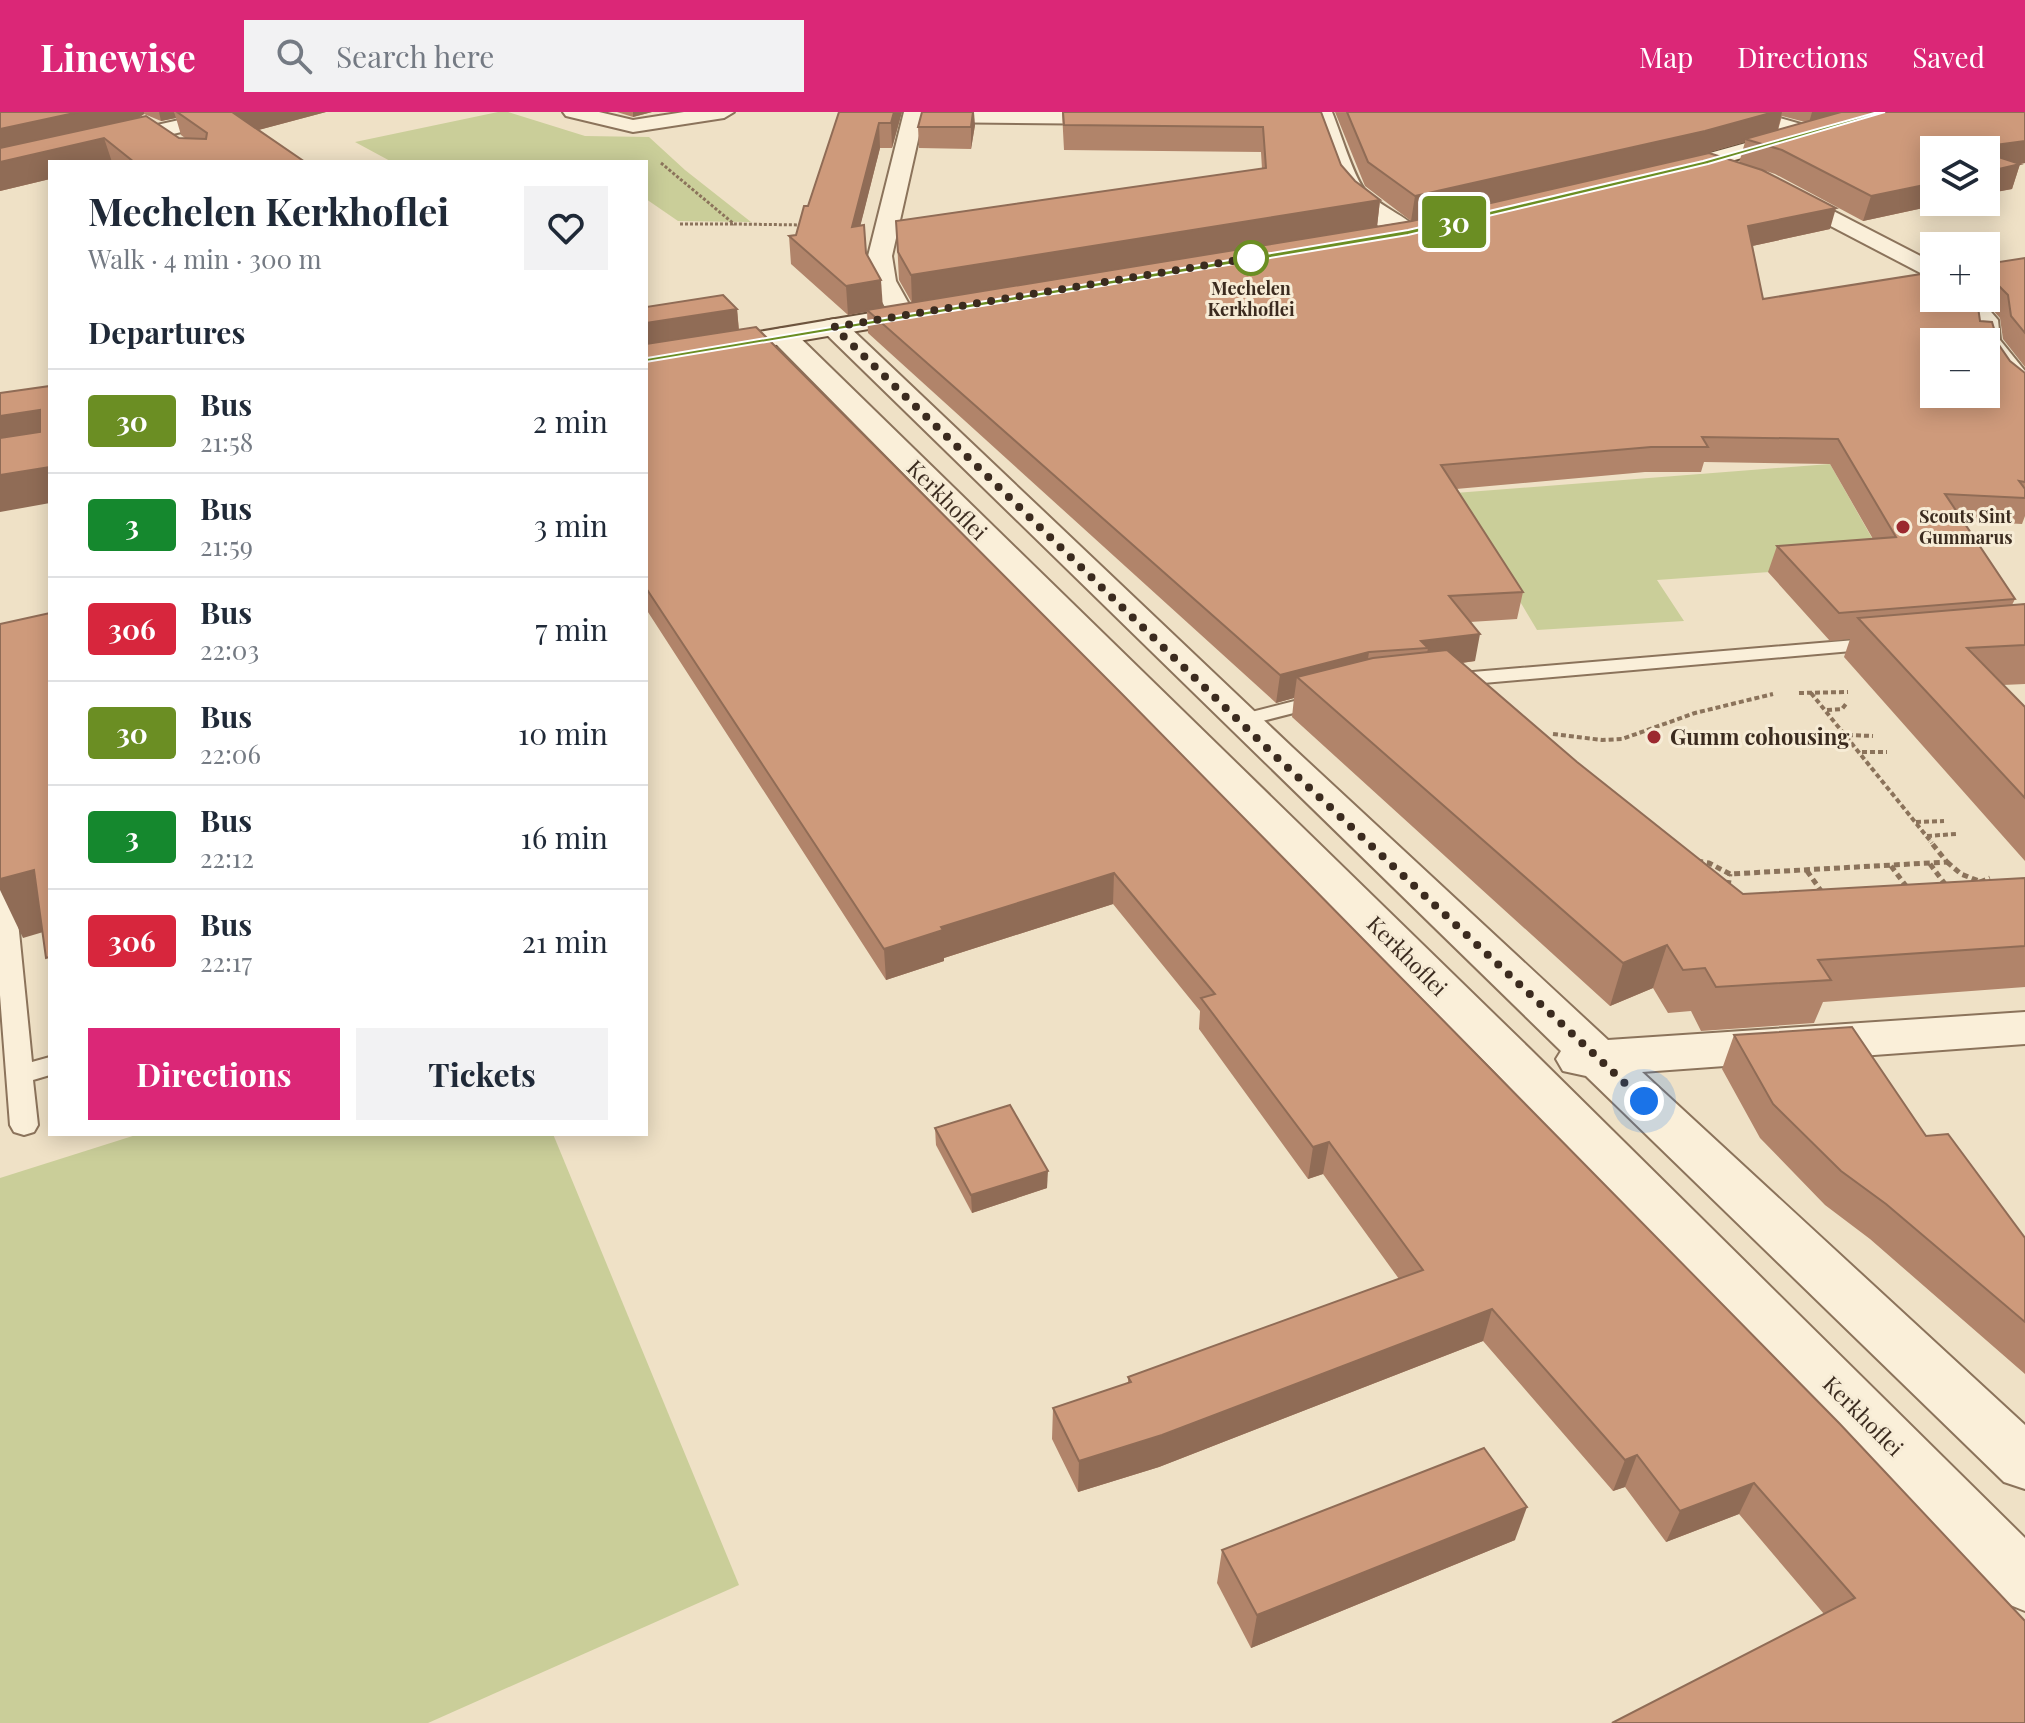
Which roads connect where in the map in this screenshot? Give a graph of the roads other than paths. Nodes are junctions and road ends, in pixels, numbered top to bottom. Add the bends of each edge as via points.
1 (242, 112) edge
2 (573, 112) edge
3 (724, 112) edge
4 (1735, 112) edge
5 (1881, 112) edge
6 (913, 114) edge
7 (1319, 117) edge
8 (137, 118) edge
9 (1138, 118) edge
10 (161, 131) junction
11 (1808, 132) junction
12 (183, 147) edge
13 (1705, 163) junction
14 (0, 167) edge
15 (1741, 174) edge
16 (1644, 178) edge
17 (1766, 182) edge
18 (1437, 226) edge
19 (1408, 232) junction
20 (1377, 237) edge
21 (1920, 265) edge
22 (949, 308) edge
23 (1978, 312) edge
24 (902, 315) junction
25 (834, 327) junction
26 (783, 336) junction
27 (648, 359) edge
28 (2025, 389) edge
29 (1898, 643) edge
30 (1429, 682) edge
31 (1338, 697) edge
32 (1239, 721) junction
33 (0, 851) edge
34 (2025, 1028) edge
35 (1600, 1058) junction
36 (1513, 1061) junction
37 (48, 1067) edge
38 (20, 1075) junction
39 (24, 1125) dead end
40 (2025, 1463) edge
41 (2025, 1581) edge

1 - 10 street
2 - 3 street via 633,126
4 - 11 street
5 - 11 street
6 - 9 street
6 - 24 street via 880,256 883,281
7 - 19 street via 1353,191
8 - 10 street
10 - 12 street
10 - 14 street
11 - 13 street
13 - 15 street
13 - 16 street
17 - 21 street
18 - 19 street
19 - 20 street
22 - 24 street
23 - 28 street via 1985,320 1987,341
24 - 25 street
25 - 26 street
25 - 32 street, Kerkhoflei
26 - 27 street
26 - 36 street, Kerkhoflei
29 - 30 lane
31 - 32 lane
32 - 35 street, Kerkhoflei
33 - 38 lane
34 - 35 street
35 - 36 street
35 - 40 street, Kerkhoflei
36 - 41 street, Kerkhoflei
37 - 38 lane
38 - 39 lane

